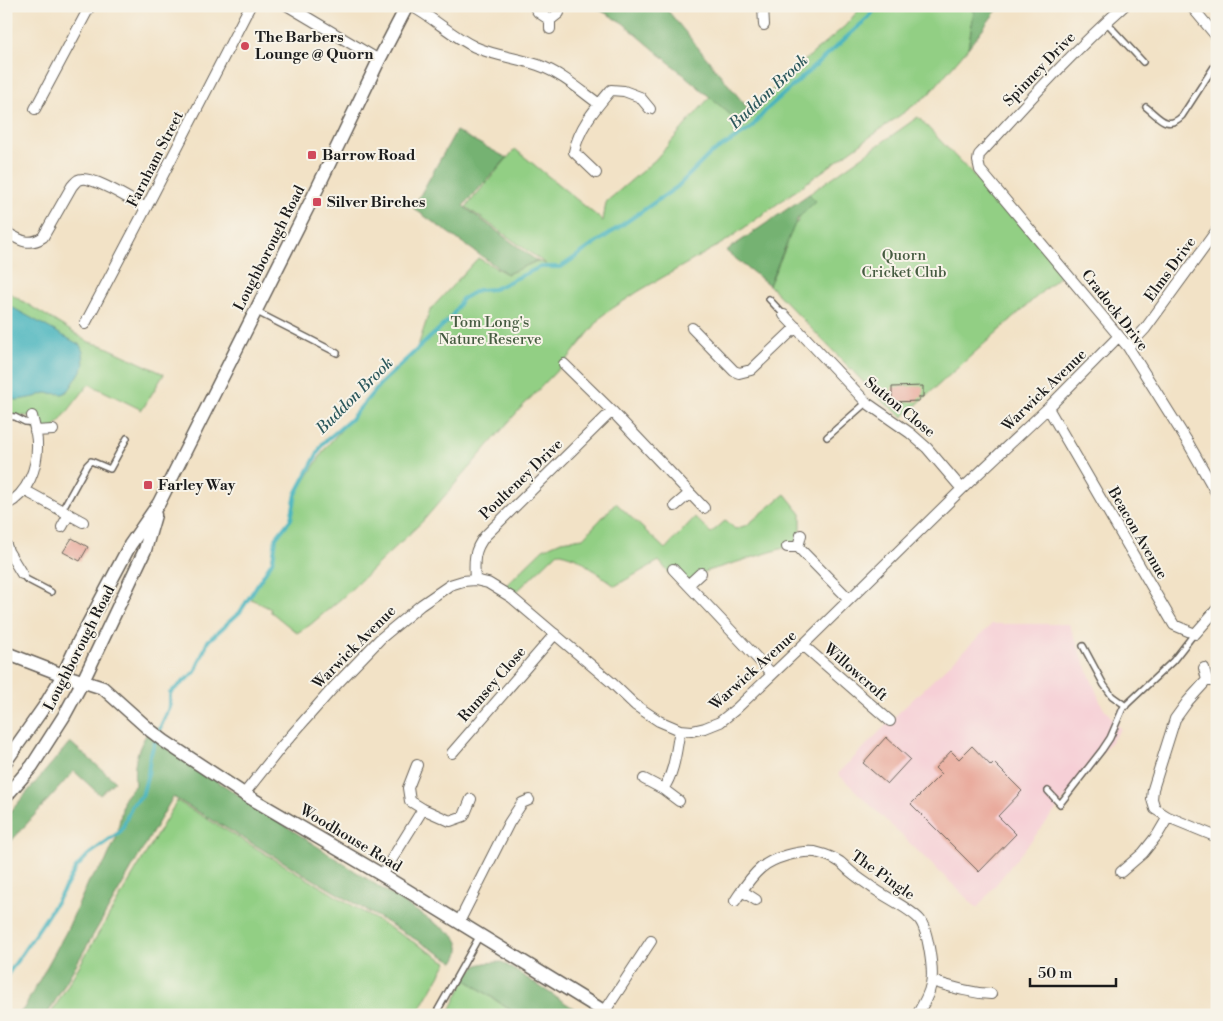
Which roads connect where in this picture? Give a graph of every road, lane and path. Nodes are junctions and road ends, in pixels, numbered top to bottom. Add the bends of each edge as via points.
1 (90, 6) edge
2 (250, 6) edge
3 (288, 6) edge
4 (409, 6) edge
5 (534, 6) edge
6 (762, 6) edge
7 (1124, 6) edge
8 (1192, 6) edge
9 (560, 13) dead end
10 (1106, 22) junction
11 (764, 25) dead end
12 (1217, 37) edge
13 (380, 60) junction
14 (1143, 62) dead end
15 (1217, 62) edge
16 (599, 104) junction
17 (1146, 107) dead end
18 (35, 109) dead end
19 (650, 109) dead end
20 (979, 155) joint
21 (596, 173) dead end
22 (146, 208) junction
23 (1217, 230) edge
24 (9, 234) dead end
25 (769, 299) dead end
26 (256, 311) junction
27 (784, 315) joint
28 (85, 324) dead end
29 (796, 327) junction
30 (692, 328) dead end
31 (1119, 336) junction
32 (1128, 347) junction
33 (336, 353) dead end
34 (564, 364) dead end
35 (867, 403) junction
36 (1048, 408) junction
37 (612, 411) junction
38 (6, 416) edge
39 (34, 423) junction
40 (53, 430) dead end
41 (827, 437) dead end
42 (127, 438) dead end
43 (962, 489) junction
44 (24, 490) junction
45 (690, 493) junction
46 (1217, 494) edge
47 (159, 503) junction
48 (6, 505) edge
49 (676, 506) dead end
50 (704, 508) dead end
51 (66, 512) junction
52 (83, 522) dead end
53 (62, 527) dead end
54 (801, 534) dead end
55 (6, 545) edge
56 (10, 564) edge
57 (673, 569) dead end
58 (701, 573) dead end
59 (22, 574) joint
60 (475, 580) junction
61 (688, 585) junction
62 (50, 592) dead end
63 (850, 599) junction
64 (1217, 609) edge
65 (555, 634) junction
66 (1195, 634) junction
67 (803, 645) junction
68 (1083, 646) dead end
69 (6, 653) edge
70 (1204, 668) dead end
71 (772, 674) junction
72 (63, 675) junction
73 (83, 681) junction
74 (1212, 681) edge
75 (1126, 706) junction
76 (890, 721) dead end
77 (680, 730) junction
78 (452, 753) dead end
79 (6, 761) edge
80 (416, 765) dead end
81 (644, 779) dead end
82 (662, 789) junction
83 (1048, 791) dead end
84 (244, 794) junction
85 (6, 796) edge
86 (471, 799) dead end
87 (529, 800) dead end
88 (680, 801) dead end
89 (423, 810) junction
90 (1168, 817) junction
91 (1217, 837) edge
92 (1120, 872) dead end
93 (382, 875) junction
94 (742, 891) junction
95 (756, 900) dead end
96 (735, 901) dead end
97 (459, 922) junction
98 (480, 935) junction
99 (651, 940) dead end
100 (932, 981) junction
101 (991, 994) dead end
102 (608, 1013) edge
103 (435, 1015) edge
104 (917, 1015) edge

1 - 18 street
2 - 22 street, Farnham Street
3 - 13 street
4 - 13 street, Loughborough Road
4 - 16 street via 478,48 549,69
5 - 9 street via 550,24
6 - 11 street
7 - 10 street, Spinney Drive
8 - 12 street
10 - 14 lane
10 - 20 street, Spinney Drive
13 - 26 street, Loughborough Road
15 - 17 lane via 1177,121 1164,122
16 - 19 street via 611,90 624,90 640,97
16 - 21 street via 576,140 574,152
20 - 31 street, Cradock Drive via 980,170
22 - 24 street via 86,178 72,186 43,238 29,242
22 - 28 street, Farnham Street
23 - 32 street, Elms Drive via 1145,330
25 - 27 lane
26 - 33 lane
26 - 47 street, Loughborough Road
27 - 29 street, Sutton Close
29 - 30 street via 751,370 739,373
29 - 35 street, Sutton Close
31 - 32 street, Cradock Drive
31 - 36 street, Warwick Avenue
32 - 46 street, Cradock Drive
34 - 37 street
35 - 41 lane
35 - 43 street, Sutton Close via 927,448
36 - 43 street, Warwick Avenue
36 - 66 street, Beacon Avenue via 1174,625
37 - 45 street
37 - 60 street, Poulteney Drive via 485,536 475,554
38 - 39 lane
39 - 40 street
39 - 44 street via 37,444 34,468
42 - 51 lane via 110,469 91,461 87,465
43 - 63 street, Warwick Avenue
44 - 48 street
44 - 51 street
45 - 49 street
45 - 50 street
47 - 72 street, Loughborough Road via 130,545
47 - 73 street, Loughborough Road via 145,550
51 - 52 street
51 - 53 street
54 - 63 street via 793,547
55 - 56 street
56 - 59 street
57 - 61 street
58 - 61 street
59 - 62 lane
60 - 65 street, Warwick Avenue via 488,583 511,597
60 - 84 street, Warwick Avenue via 450,585 380,639 282,746
61 - 71 street
63 - 67 street, Warwick Avenue
64 - 66 street
65 - 77 street, Warwick Avenue via 635,705
65 - 78 street, Rumsey Close
66 - 75 lane
67 - 71 street, Warwick Avenue
67 - 76 street, Willowcroft
68 - 75 lane via 1104,685
69 - 72 street
70 - 74 street
71 - 77 street, Warwick Avenue via 720,722 692,731
72 - 73 street
72 - 79 street, Loughborough Road
73 - 84 street, Woodhouse Road via 103,688 153,733
73 - 85 street, Loughborough Road via 32,766
74 - 90 street via 1188,701 1175,720 1152,789 1155,809
75 - 83 lane via 1102,750 1060,804
77 - 82 street via 672,769
80 - 89 street via 408,788 410,801
81 - 82 street
82 - 88 street
84 - 93 street, Woodhouse Road
86 - 89 street via 464,816 450,821
87 - 97 street via 522,803 509,823
89 - 93 street
90 - 91 street
90 - 92 street via 1143,853
93 - 97 street, Woodhouse Road
94 - 95 street
94 - 96 street, The Pingle
94 - 100 street, The Pingle via 752,876 771,861 814,852 840,862 852,874 920,920 926,931
97 - 98 street, Woodhouse Road
98 - 102 street, Woodhouse Road
98 - 103 lane
99 - 102 street
100 - 101 street via 976,994
100 - 104 street, The Pingle

